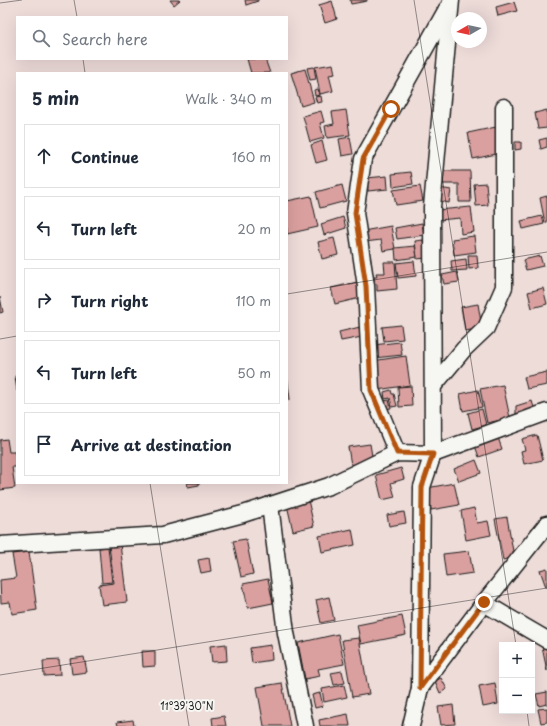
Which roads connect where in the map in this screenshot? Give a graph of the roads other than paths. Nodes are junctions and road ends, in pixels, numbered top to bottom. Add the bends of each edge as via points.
1 (450, 2) edge
2 (504, 107) dead end
3 (434, 385) junction
4 (547, 412) edge
5 (397, 453) junction
6 (433, 454) junction
7 (270, 505) junction
8 (547, 524) edge
9 (0, 545) edge
10 (484, 602) junction
11 (547, 640) edge
12 (420, 688) junction
13 (305, 726) edge
14 (411, 726) edge

1 - 3 street via 432,207
1 - 5 street via 363,159 355,213 366,286 371,390
2 - 3 street via 504,287 486,328 464,349
3 - 6 street
4 - 6 street
5 - 6 street
5 - 7 street via 329,486
6 - 12 street via 422,487
7 - 9 street via 163,534
7 - 13 street via 286,633
8 - 10 street
10 - 11 street
10 - 12 street
12 - 14 street

